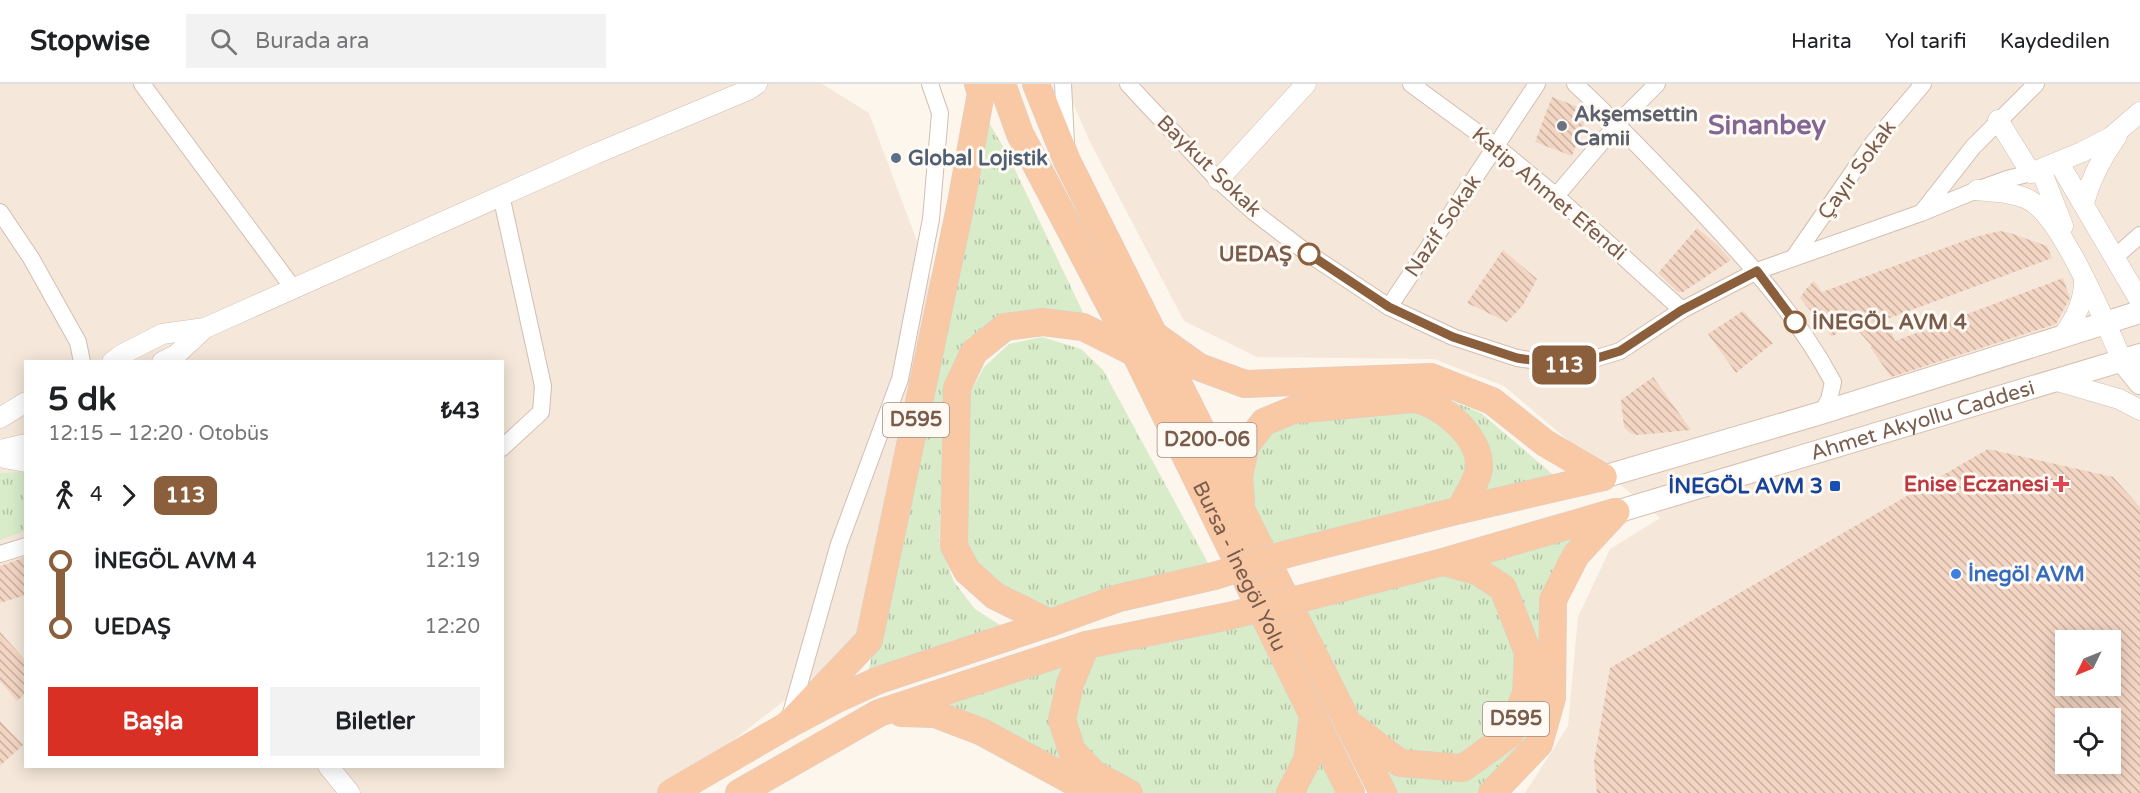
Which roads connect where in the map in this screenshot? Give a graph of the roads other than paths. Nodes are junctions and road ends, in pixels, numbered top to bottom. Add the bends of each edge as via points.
1 (142, 84) edge
2 (757, 84) edge
3 (930, 84) edge
4 (978, 84) edge
5 (1002, 84) edge
6 (1036, 84) edge
7 (1063, 84) edge
8 (1128, 84) edge
9 (1305, 84) edge
10 (1411, 84) edge
11 (1537, 84) edge
12 (1575, 84) edge
13 (1657, 84) edge
14 (1923, 84) edge
15 (2036, 84) edge
16 (2140, 112) edge
17 (1998, 120) junction
18 (1618, 123) junction
19 (2125, 125) junction
20 (1497, 147) junction
21 (1067, 161) junction
22 (2044, 168) junction
23 (1218, 180) junction
24 (1977, 190) junction
25 (501, 195) junction
26 (1556, 196) junction
27 (2084, 202) junction
28 (0, 212) edge
29 (1921, 213) junction
30 (2140, 235) edge
31 (1794, 257) junction
32 (2126, 269) edge
33 (1757, 271) junction
34 (2084, 280) junction
35 (293, 288) junction
36 (2140, 301) edge
37 (1389, 307) junction
38 (1682, 310) junction
39 (2140, 312) edge
40 (2104, 323) junction
41 (205, 328) junction
42 (2062, 337) junction
43 (1144, 343) junction
44 (2132, 359) edge
45 (82, 360) edge
46 (115, 360) edge
47 (166, 360) edge
48 (2057, 381) junction
49 (1833, 382) junction
50 (2140, 383) edge
51 (1857, 402) junction
52 (24, 403) edge
53 (2140, 410) edge
54 (1821, 413) junction
55 (0, 418) edge
56 (24, 444) edge
57 (504, 446) edge
58 (0, 450) edge
59 (0, 457) edge
60 (24, 462) edge
61 (1603, 477) junction
62 (1242, 509) junction
63 (1460, 510) junction
64 (1616, 512) junction
65 (24, 547) edge
66 (0, 554) edge
67 (1443, 562) junction
68 (1050, 623) junction
69 (1086, 645) junction
70 (879, 713) junction
71 (1313, 715) junction
72 (1348, 723) junction
73 (788, 725) junction
74 (330, 768) edge
75 (350, 793) edge
76 (671, 793) edge
77 (739, 793) edge
78 (1094, 793) edge
79 (1129, 793) edge
80 (1290, 793) edge
81 (1351, 793) edge
82 (1383, 793) edge
83 (1492, 793) edge

1 - 35 street
2 - 25 street
3 - 73 street via 940,113 931,219 900,379 839,544
4 - 73 highway, D595 via 981,93 961,203 869,640
5 - 43 highway, Bursa - İnegöl Yolu / D200-06 via 1020,134
6 - 21 highway, Bursa - İnegöl Yolu / D200-06
7 - 21 street
8 - 23 street, Baykut Sokak
9 - 23 street
10 - 20 street, Katip Ahmet Efendi
11 - 20 street, Nazif Sokak
12 - 18 street
13 - 18 street
14 - 31 street, Çayır Sokak via 1873,143
15 - 17 street
16 - 19 street
17 - 22 street
17 - 29 street
18 - 26 street
18 - 33 street
19 - 22 street via 2111,137
19 - 27 street via 2091,179
20 - 26 street, Katip Ahmet Efendi
20 - 37 street, Nazif Sokak
21 - 43 highway, Bursa - İnegöl Yolu / D200-06
22 - 24 street, Baykut Sokak
22 - 27 street
22 - 34 street
23 - 37 street, Baykut Sokak via 1306,252
24 - 29 street, Baykut Sokak
24 - 34 street via 2030,200 2044,211
25 - 35 street
25 - 57 street via 543,386 542,412
26 - 38 street, Katip Ahmet Efendi
27 - 32 street
28 - 45 street via 78,342
29 - 31 street, Baykut Sokak
30 - 32 street
31 - 33 street, Baykut Sokak
32 - 36 street
33 - 38 street, Baykut Sokak
33 - 49 street via 1816,350
34 - 40 street
34 - 42 street via 2075,317
35 - 41 street
37 - 38 street, Baykut Sokak via 1453,337 1517,358 1571,366 1620,351
39 - 40 main road
40 - 42 main road
40 - 44 street
41 - 46 street via 162,334
41 - 47 street
42 - 51 main road
43 - 61 highway via 1245,384 1431,377 1492,401 1545,443
43 - 62 highway, Bursa - İnegöl Yolu / D200-06
43 - 68 highway via 1083,327 1043,322 1005,327 974,352 957,388 954,546 967,571 995,596
43 - 71 highway, Bursa - İnegöl Yolu / D200-06
44 - 48 main road, Ahmet Akyollu Caddesi
44 - 50 main road
48 - 53 street via 2119,399
48 - 64 main road, Ahmet Akyollu Caddesi
49 - 51 street
49 - 54 street
51 - 54 main road
52 - 55 street
54 - 61 main road
56 - 58 street
59 - 60 street
61 - 63 highway
62 - 63 highway via 1239,476 1246,445 1264,422 1293,410 1413,399 1426,401 1461,426 1474,446 1479,468
62 - 72 highway, Bursa - İnegöl Yolu / D200-06
63 - 68 highway, bridge via 1119,598
64 - 67 highway
64 - 83 highway via 1576,555 1553,600 1552,698 1539,744
65 - 66 street
67 - 69 highway, D595, bridge via 1229,616
67 - 72 highway, D595 via 1477,571 1503,588 1528,653 1526,693 1510,734 1463,768 1400,763
68 - 73 highway via 879,680
69 - 70 highway, D595
69 - 79 highway via 1070,684 1062,720 1072,751 1094,774
70 - 77 highway, D595
70 - 78 highway via 935,714 982,732
71 - 80 highway via 1307,760
71 - 81 highway, Bursa - İnegöl Yolu / D200-06
72 - 82 highway, Bursa - İnegöl Yolu / D200-06
73 - 76 highway, D595
74 - 75 street

